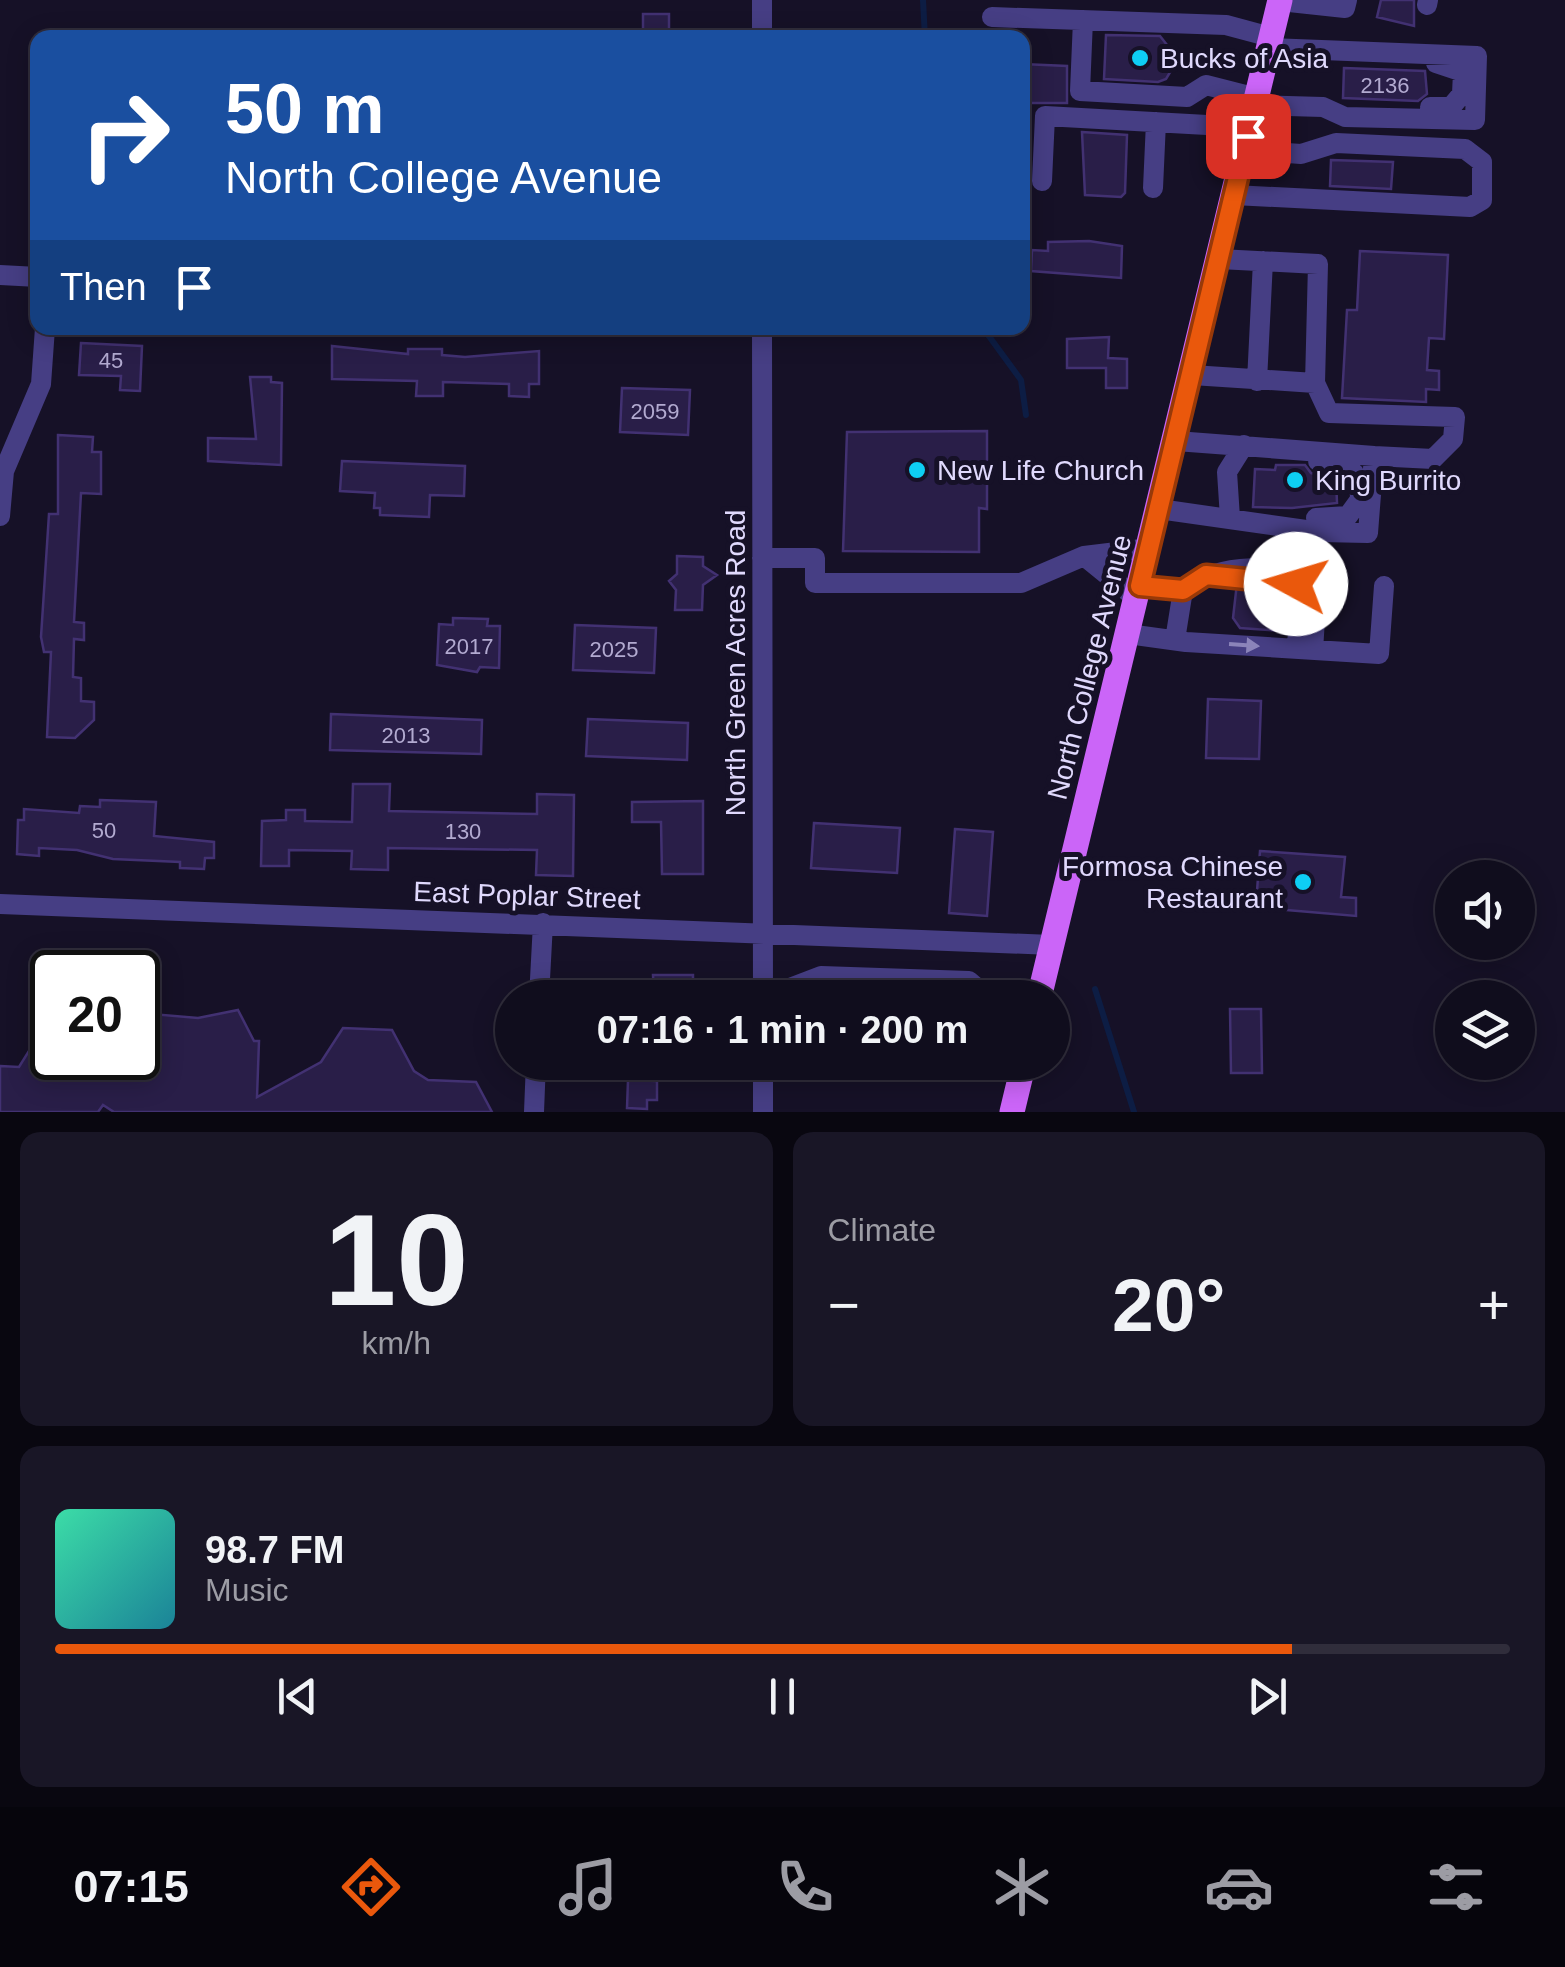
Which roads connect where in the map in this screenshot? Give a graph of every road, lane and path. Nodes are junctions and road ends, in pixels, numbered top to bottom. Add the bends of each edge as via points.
1 (762, 0) edge
2 (1347, 0) edge
3 (1280, 1) edge
4 (992, 17) dead end
5 (1082, 20) junction
6 (1170, 23) junction
7 (762, 30) edge
8 (1270, 42) junction
9 (1164, 96) junction
10 (1256, 102) junction
11 (1156, 122) junction
12 (1246, 143) junction
13 (1042, 180) dead end
14 (1153, 188) dead end
15 (1234, 195) junction
16 (1219, 259) junction
17 (1263, 261) junction
18 (0, 275) edge
19 (30, 277) edge
20 (44, 335) edge
21 (762, 335) edge
22 (1192, 374) junction
23 (1257, 381) junction
24 (1316, 383) junction
25 (1176, 441) junction
26 (1248, 445) junction
27 (1374, 456) junction
28 (1159, 510) junction
29 (0, 516) edge
30 (1230, 518) junction
31 (1269, 522) junction
32 (1150, 548) junction
33 (1084, 556) junction
34 (762, 558) junction
35 (1384, 586) dead end
36 (1183, 590) junction
37 (1138, 593) junction
38 (1128, 634) junction
39 (1176, 640) junction
40 (1304, 649) junction
41 (0, 904) edge
42 (543, 923) junction
43 (763, 931) junction
44 (1052, 944) junction
45 (540, 980) edge
46 (763, 980) edge
47 (810, 980) edge
48 (940, 980) edge
49 (1044, 980) edge
50 (535, 1080) edge
51 (764, 1080) edge
52 (1020, 1080) edge
53 (534, 1112) edge
54 (764, 1112) edge
55 (1012, 1112) edge

1 - 7 street
2 - 3 street via 1345,8
3 - 8 main road, North College Avenue
4 - 5 street
5 - 6 street
5 - 9 street via 1080,92
6 - 8 street via 1226,25
6 - 9 street via 1156,32 1091,32 1090,72 1099,84 1157,86
8 - 10 main road, North College Avenue
8 - 10 street via 1317,53 1335,48 1478,56 1475,120 1344,117 1323,108
9 - 10 street via 1187,97 1206,85
10 - 12 main road, North College Avenue
11 - 12 street via 1207,124
11 - 13 street via 1045,116
11 - 14 street
12 - 15 main road, North College Avenue
12 - 15 street via 1301,154 1336,143 1465,149 1482,162 1476,204
15 - 16 main road, North College Avenue
16 - 17 street
16 - 22 main road, North College Avenue
17 - 23 street
17 - 24 street via 1318,264
18 - 19 street
20 - 29 street via 41,384 4,470
21 - 34 street, North Green Acres Road
22 - 23 street
22 - 25 main road, North College Avenue
23 - 24 street
24 - 27 street via 1329,413 1455,416 1453,439 1433,459
25 - 26 street
25 - 28 main road, North College Avenue
26 - 27 street
26 - 30 street via 1227,472
26 - 31 street via 1273,459 1336,462 1359,482 1361,498 1348,516
27 - 31 street via 1368,533
28 - 30 street
28 - 32 main road, North College Avenue
30 - 31 street
32 - 33 street
32 - 37 main road, North College Avenue
33 - 34 street via 1021,583 815,583 815,558
33 - 37 street
34 - 43 street, North Green Acres Road
35 - 40 street via 1379,654
36 - 37 street
36 - 39 street
36 - 40 street via 1206,575 1296,584
37 - 38 main road, North College Avenue
38 - 39 street
38 - 44 main road, North College Avenue
39 -> 40 street
41 - 42 street, East Poplar Street
42 - 43 street, East Poplar Street
42 - 45 street
43 - 44 street, East Poplar Street
43 - 46 street, North Green Acres Road
44 - 49 main road, North College Avenue
47 - 48 street
50 - 53 street
51 - 54 street
52 - 55 main road

